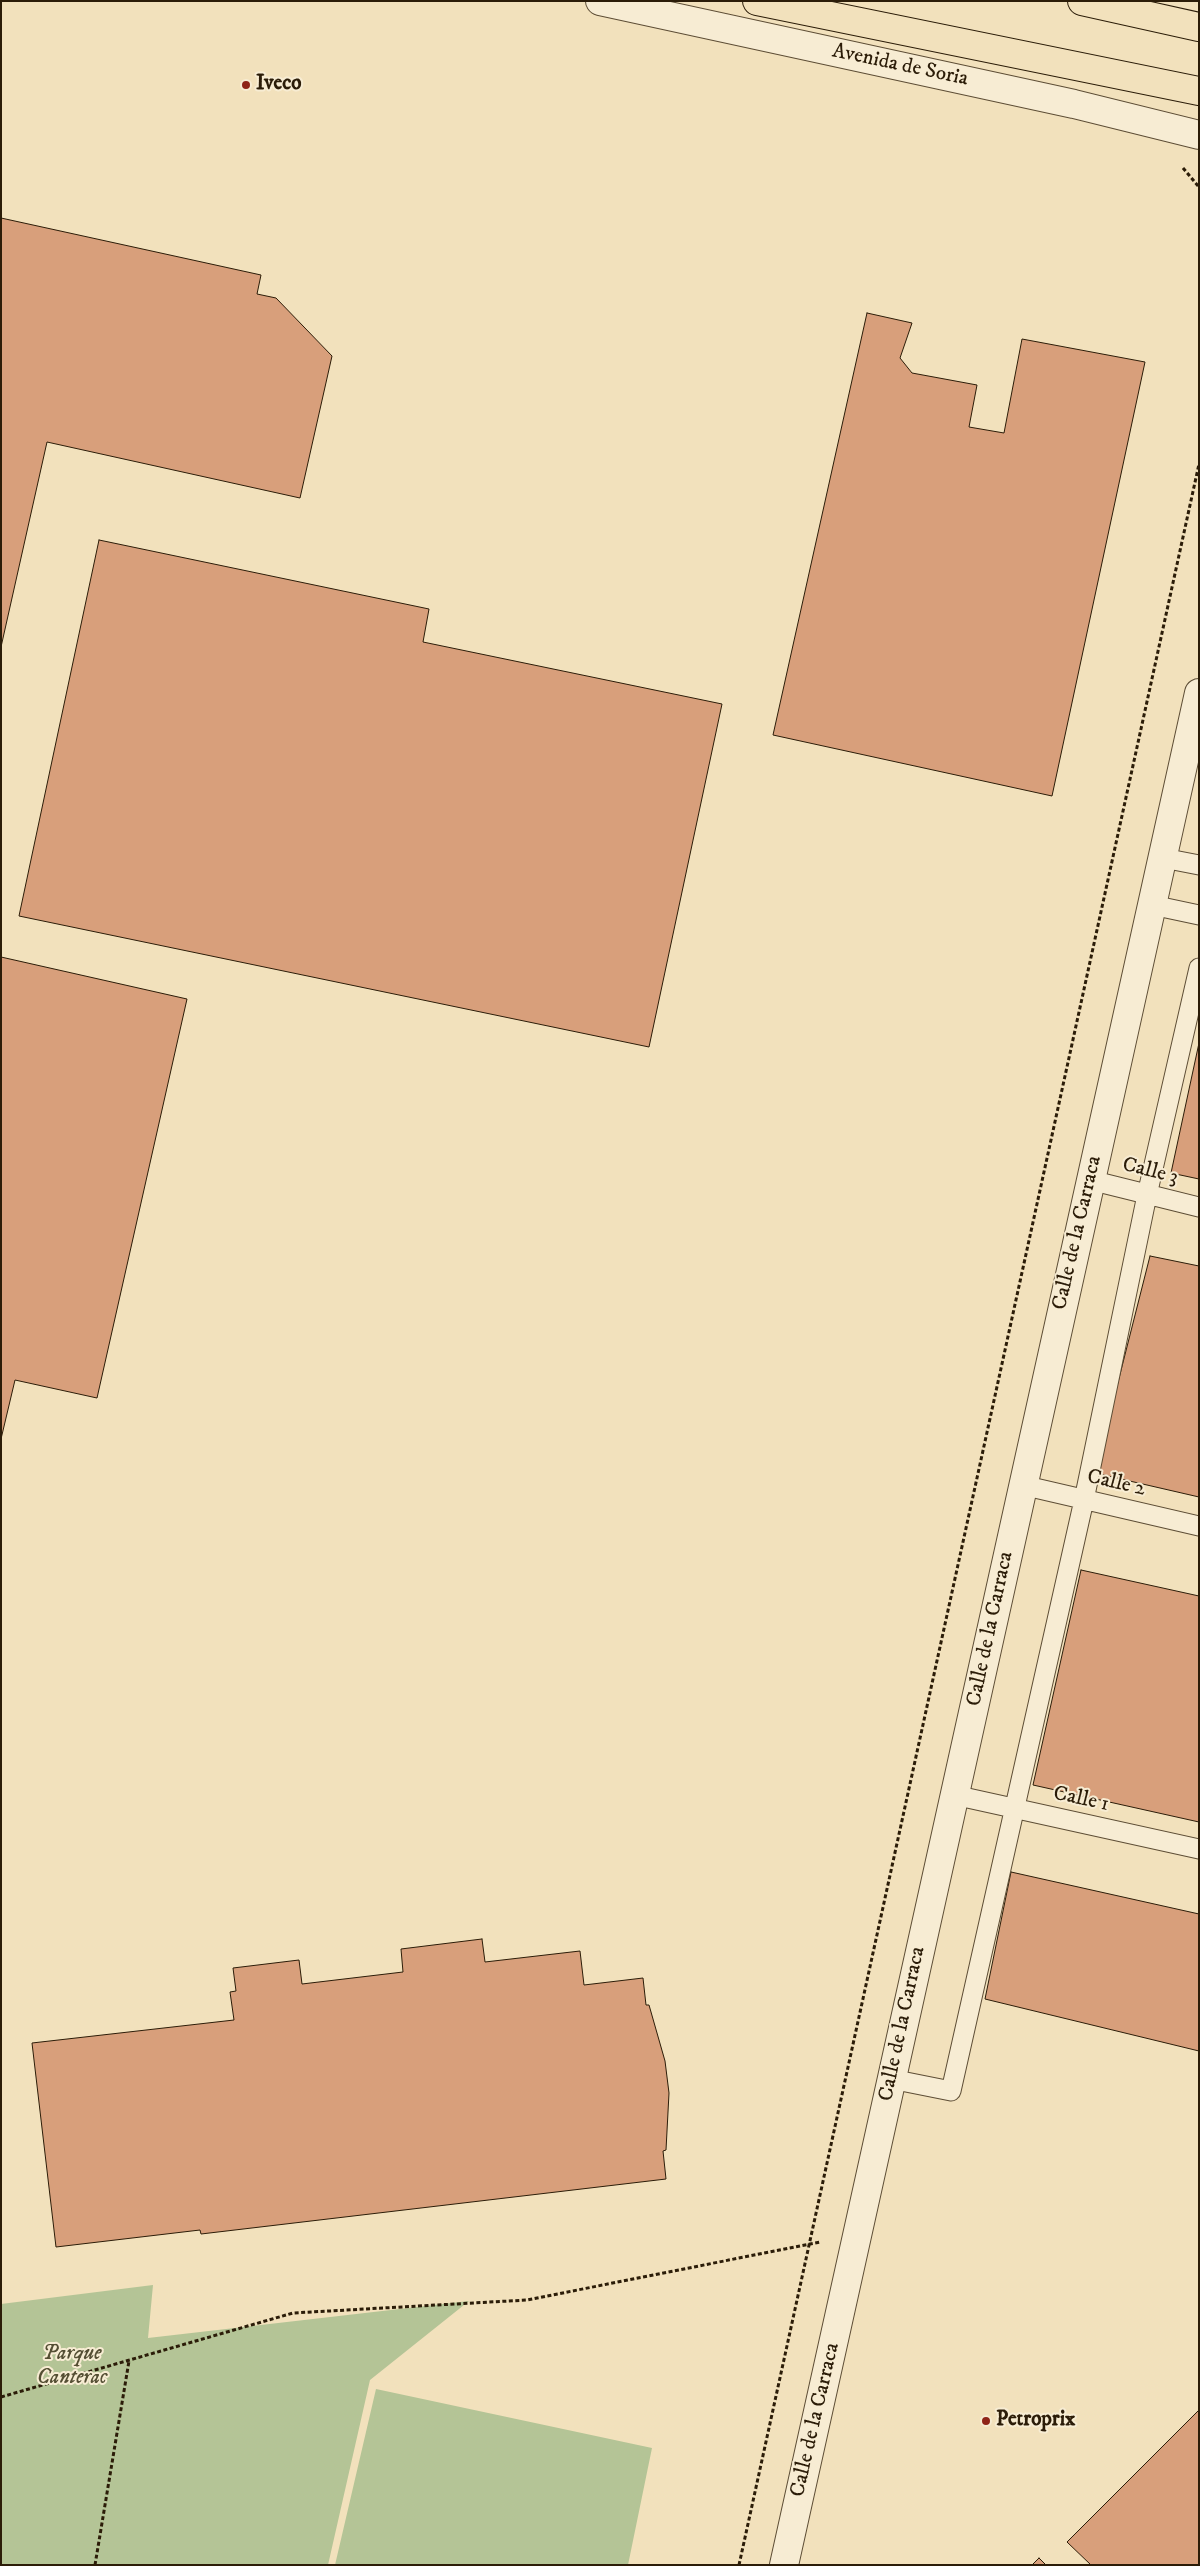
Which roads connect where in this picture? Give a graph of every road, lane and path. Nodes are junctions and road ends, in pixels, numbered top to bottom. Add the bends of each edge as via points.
1 (600, 1) edge
2 (757, 1) edge
3 (1082, 1) edge
4 (1199, 27) edge
5 (1199, 91) edge
6 (1199, 135) edge
7 (1199, 464) edge
8 (1199, 693) edge
9 (1162, 858) junction
10 (1199, 865) edge
11 (1152, 905) junction
12 (1199, 916) edge
13 (1199, 968) edge
14 (1090, 1180) junction
15 (1147, 1195) junction
16 (1199, 1207) edge
17 (1022, 1485) junction
18 (1084, 1500) junction
19 (1199, 1526) edge
20 (954, 1795) junction
21 (1014, 1808) junction
22 (1199, 1849) edge
23 (891, 2079) junction
24 (857, 2235) junction
25 (809, 2244) junction
26 (129, 2361) junction
27 (1, 2397) edge
28 (94, 2565) edge
29 (739, 2565) edge
30 (784, 2565) edge

1 - 6 street, Avenida de Soria via 1074,104
2 - 5 main road, Avenida de Soria
3 - 4 main road
7 - 25 path
8 - 9 street, Calle de la Carraca
9 - 10 lane
9 - 11 street, Calle de la Carraca
11 - 12 lane
11 - 14 street, Calle de la Carraca
13 - 15 lane
14 - 15 lane, Calle 3
14 - 17 street, Calle de la Carraca
15 - 16 lane, Calle 3
15 - 18 lane
17 - 18 lane, Calle 2
17 - 20 street, Calle de la Carraca
18 - 19 lane, Calle 2
18 - 21 lane
20 - 21 lane, Calle 1
20 - 23 street, Calle de la Carraca
21 - 22 lane, Calle 1
21 - 23 lane via 951,2091
23 - 24 street, Calle de la Carraca
24 - 25 path
24 - 30 street, Calle de la Carraca
25 - 26 path via 527,2300 293,2313
25 - 29 path
26 - 27 path
26 - 28 path

